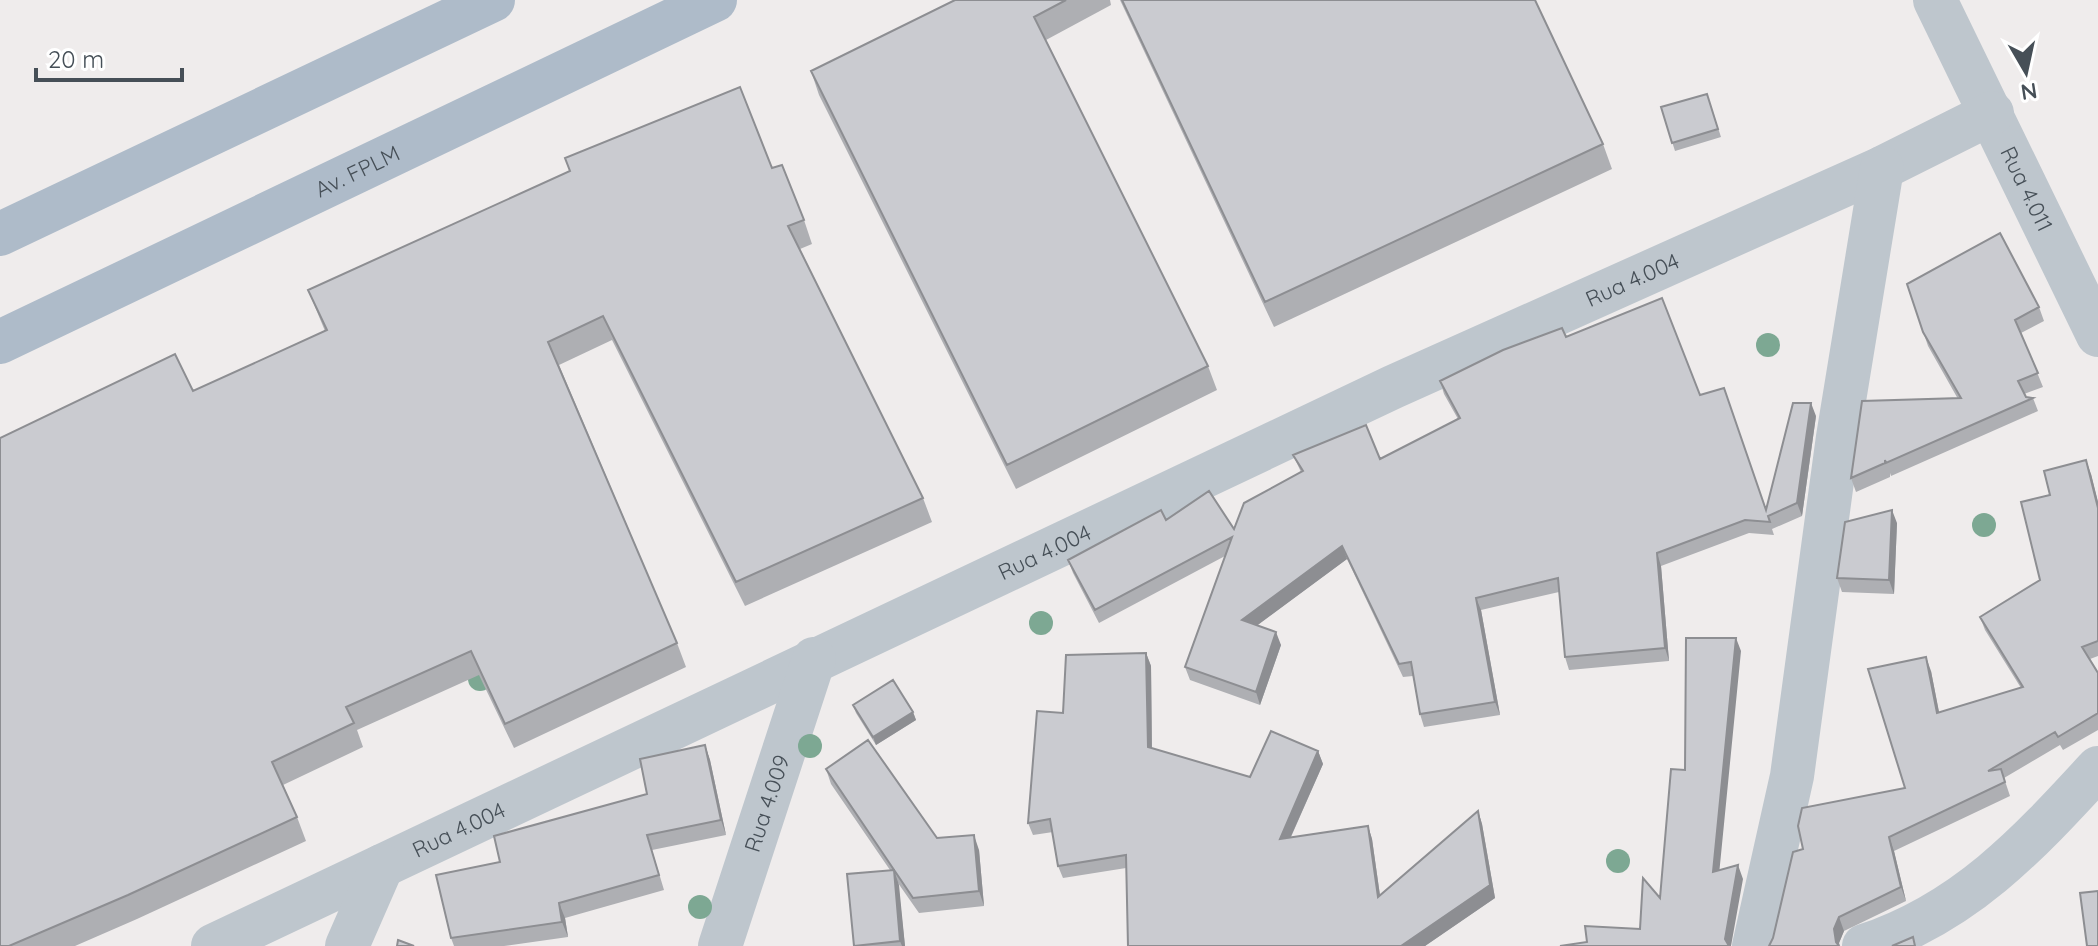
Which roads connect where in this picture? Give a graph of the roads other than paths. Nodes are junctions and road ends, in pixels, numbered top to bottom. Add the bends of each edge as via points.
1 (493, 0) edge
2 (715, 0) edge
3 (1935, 0) edge
4 (1992, 113) junction
5 (1882, 168) junction
6 (0, 234) edge
7 (2098, 335) edge
8 (0, 342) edge
9 (814, 659) junction
10 (2098, 768) edge
11 (382, 866) junction
12 (213, 946) edge
13 (347, 946) edge
14 (720, 946) edge
15 (1754, 946) edge
16 (1864, 946) edge

1 - 6 main road
2 - 8 main road, Av. FPLM
3 - 4 street, Rua 4.011
4 - 5 street, Rua 4.004
4 - 7 street, Rua 4.011
5 - 9 street, Rua 4.004 via 1393,387
5 - 15 street via 1838,437 1792,776
9 - 11 street, Rua 4.004
9 - 14 street, Rua 4.009
10 - 16 street via 2005,866 1950,906
11 - 12 street, Rua 4.004
11 - 13 street

